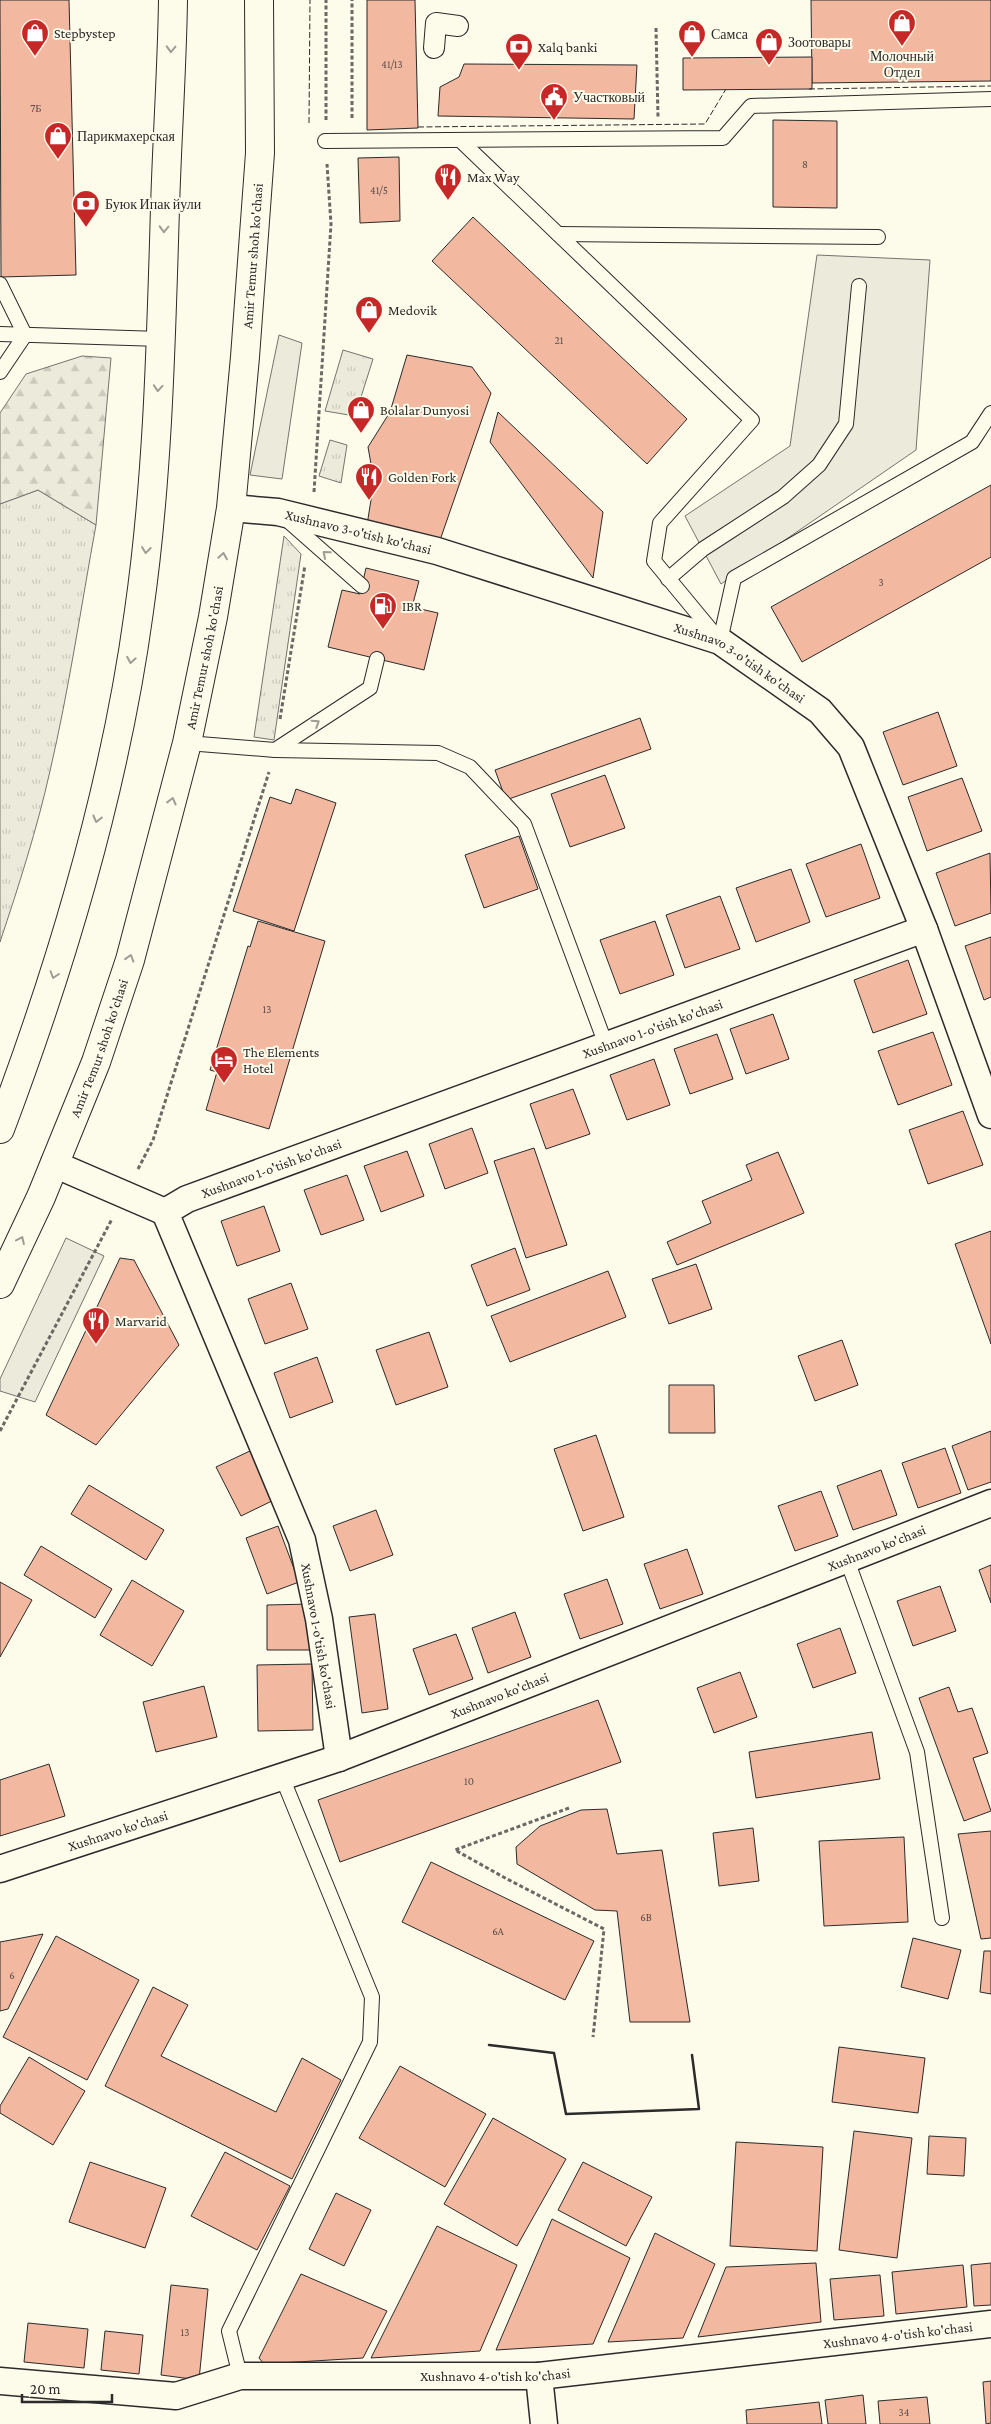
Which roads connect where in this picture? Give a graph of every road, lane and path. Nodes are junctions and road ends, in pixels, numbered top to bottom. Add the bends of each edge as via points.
1 (173, 0) edge
2 (259, 0) edge
3 (352, 0) edge
4 (458, 26) dead end
5 (656, 28) dead end
6 (434, 48) dead end
7 (991, 99) edge
8 (658, 139) junction
9 (460, 140) junction
10 (326, 141) dead end
11 (352, 141) junction
12 (558, 234) junction
13 (878, 237) dead end
14 (0, 284) edge
15 (858, 286) dead end
16 (0, 334) edge
17 (25, 335) junction
18 (161, 339) junction
19 (0, 372) edge
20 (991, 413) edge
21 (231, 508) junction
22 (278, 512) junction
23 (668, 579) junction
24 (362, 586) dead end
25 (720, 641) junction
26 (377, 659) dead end
27 (187, 743) junction
28 (275, 750) junction
29 (924, 930) junction
30 (606, 1045) junction
31 (991, 1115) edge
32 (0, 1129) edge
33 (54, 1164) junction
34 (165, 1212) junction
35 (0, 1284) edge
36 (991, 1503) edge
37 (847, 1560) junction
38 (339, 1758) junction
39 (282, 1777) junction
40 (569, 1808) dead end
41 (0, 1869) edge
42 (942, 1918) dead end
43 (593, 2037) dead end
44 (991, 2324) edge
45 (240, 2376) junction
46 (539, 2376) junction
47 (0, 2381) edge
48 (544, 2424) edge

1 -> 18 main road
2 - 21 main road, Amir Temur shoh ko'chasi via 260,153
3 - 11 path
4 - 6 street via 436,23
5 - 8 path
7 - 8 lane via 751,106 724,138
8 - 9 lane
9 - 11 lane
9 - 12 lane
10 - 11 lane
12 - 13 lane
12 - 23 lane via 752,420 660,523 654,561
14 - 17 lane
15 - 23 lane via 846,424 819,465 783,497 703,549
16 - 17 lane
17 - 18 lane
17 - 19 lane
18 -> 32 main road via 150,517 123,708 75,909 32,1043
20 - 25 lane via 972,442 734,578
21 - 22 street, Xushnavo 3-o'tish ko'chasi
27 -> 21 main road, Amir Temur shoh ko'chasi
24 -> 22 lane
22 - 25 street, Xushnavo 3-o'tish ko'chasi via 437,551
23 - 25 lane
25 - 29 street, Xushnavo 3-o'tish ko'chasi via 820,711 851,747
28 -> 26 lane via 370,688
27 - 28 lane
33 -> 27 main road, Amir Temur shoh ko'chasi via 96,1062 130,960
28 - 30 lane via 438,753 470,767 524,824
29 - 30 street, Xushnavo 1-o'tish ko'chasi
29 - 31 street, Xushnavo 3-o'tish ko'chasi
30 - 34 street, Xushnavo 1-o'tish ko'chasi via 187,1198
33 - 34 street
35 -> 33 main road, Amir Temur shoh ko'chasi
34 - 38 street, Xushnavo 1-o'tish ko'chasi via 302,1540 319,1619
36 - 37 street, Xushnavo ko'chasi
37 - 38 street, Xushnavo ko'chasi
37 - 42 lane via 917,1752
38 - 39 street, Xushnavo ko'chasi
39 - 41 street, Xushnavo ko'chasi
39 - 45 lane via 372,1997 370,2042 229,2331
40 - 43 path via 455,1850 604,1929
44 - 46 street, Xushnavo 4-o'tish ko'chasi
45 - 46 street, Xushnavo 4-o'tish ko'chasi
45 - 47 street, Xushnavo 4-o'tish ko'chasi via 176,2396
46 - 48 street

